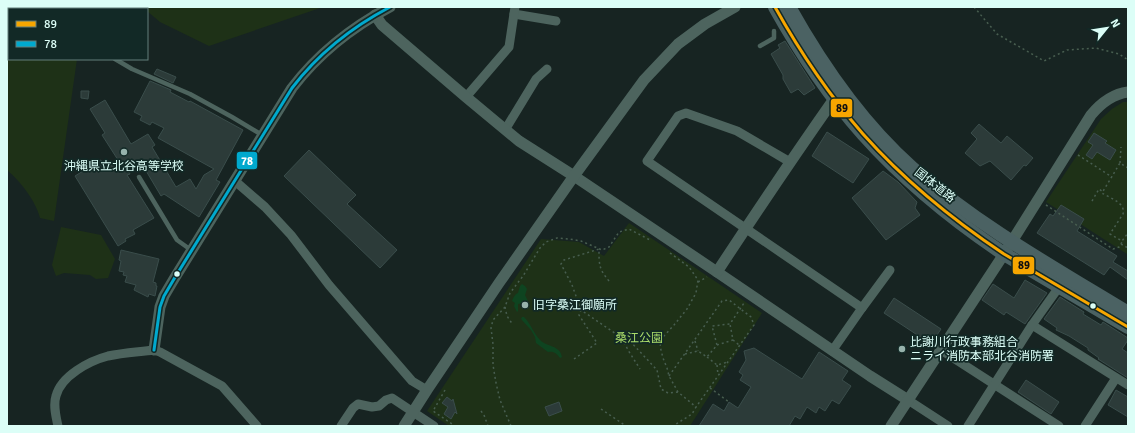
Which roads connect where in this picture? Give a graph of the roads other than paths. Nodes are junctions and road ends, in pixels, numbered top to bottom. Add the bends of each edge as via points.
1 (390, 7) edge
2 (735, 7) edge
3 (775, 7) edge
4 (789, 7) edge
5 (515, 10) edge
6 (375, 15) junction
7 (556, 21) dead end
8 (774, 31) dead end
9 (760, 46) dead end
10 (117, 60) edge
11 (548, 69) dead end
12 (1128, 92) edge
13 (466, 97) junction
14 (834, 98) junction
15 (505, 130) junction
16 (263, 135) junction
17 (790, 162) junction
18 (574, 176) junction
19 (139, 177) dead end
20 (235, 181) junction
21 (745, 228) junction
22 (1012, 241) junction
23 (191, 250) junction
24 (1004, 254) junction
25 (890, 270) dead end
26 (714, 274) junction
27 (1059, 286) junction
28 (862, 308) junction
29 (1128, 313) edge
30 (1032, 326) junction
31 (1128, 327) edge
32 (154, 350) junction
33 (941, 350) junction
34 (832, 351) junction
35 (1116, 378) junction
36 (994, 384) junction
37 (1128, 385) edge
38 (427, 390) junction
39 (908, 400) junction
40 (414, 412) junction
41 (58, 426) edge
42 (256, 426) edge
43 (341, 426) edge
44 (404, 426) edge
45 (434, 426) edge
46 (891, 426) edge
47 (948, 426) edge
48 (968, 426) edge
49 (1060, 426) edge
50 (1086, 426) edge

1 - 6 street
2 - 18 street via 705,24 678,44 644,80
3 - 14 main road, 国体道路 via 804,56
4 - 22 main road, 国体道路 via 840,90 882,138 940,191
5 - 7 street
5 - 13 street via 509,47
6 - 13 street via 382,25
6 - 16 street via 336,42 309,67 292,88
8 - 9 lane via 774,38
10 - 16 lane via 132,70 190,94
11 - 15 street via 536,79
12 - 22 street via 1112,96 1097,107
13 - 15 street
14 - 17 street
14 - 24 main road, 国体道路 via 863,134 903,174 937,205
15 - 18 street
16 - 20 street
17 - 21 street
17 - 21 street via 737,131 686,113 678,116 647,161
18 - 26 street
18 - 38 street
19 - 23 lane via 177,240
20 - 23 street
20 - 38 street via 265,207 291,235 329,285 412,381
21 - 26 street
21 - 28 street
22 - 24 street
22 - 29 main road, 国体道路
23 - 32 street via 162,302
24 - 27 main road, 国体道路
24 - 33 street
25 - 28 street
26 - 34 street
27 - 30 street
27 - 31 main road, 国体道路
28 - 34 street
30 - 35 street
30 - 36 street
32 - 41 street via 108,356 70,375 59,386 55,397
32 - 42 street via 222,386
33 - 36 street
33 - 39 street
34 - 39 street
35 - 37 street
35 - 50 street
36 - 48 street
36 - 49 street
38 - 40 street
39 - 46 street
39 - 47 street
40 - 43 street via 392,398 379,406 358,404
40 - 44 street
40 - 45 street

